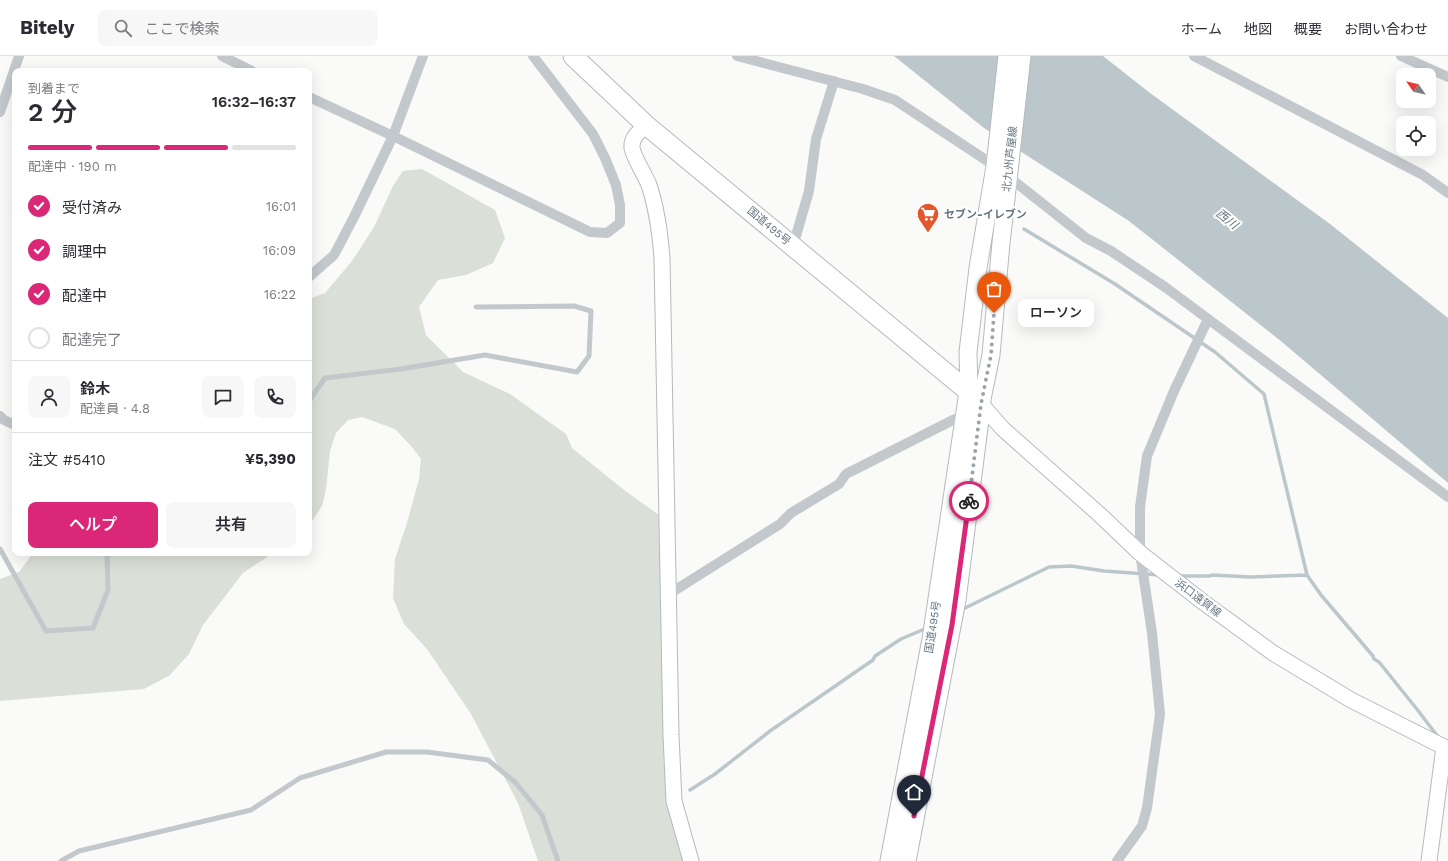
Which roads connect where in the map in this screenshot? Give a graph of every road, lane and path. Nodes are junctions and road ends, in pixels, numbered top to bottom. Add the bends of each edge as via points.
1 (19, 56) edge
2 (222, 56) edge
3 (423, 56) edge
4 (533, 56) edge
5 (573, 56) edge
6 (737, 56) edge
7 (1007, 56) edge
8 (1022, 56) edge
9 (1194, 56) edge
10 (1401, 56) edge
11 (15, 68) edge
12 (246, 68) edge
13 (12, 77) edge
14 (1448, 77) edge
15 (834, 81) junction
16 (312, 98) edge
17 (0, 112) edge
18 (646, 125) junction
19 (393, 136) junction
20 (1002, 165) junction
21 (1448, 193) edge
22 (793, 246) junction
23 (312, 273) edge
24 (476, 307) dead end
25 (1208, 319) junction
26 (312, 397) edge
27 (975, 398) junction
28 (966, 415) junction
29 (0, 416) edge
30 (12, 424) edge
31 (1448, 497) edge
32 (0, 549) edge
33 (1140, 553) junction
34 (107, 556) edge
35 (669, 594) junction
36 (940, 638) junction
37 (1446, 748) edge
38 (62, 861) edge
39 (558, 861) edge
40 (691, 861) edge
41 (890, 861) edge
42 (906, 861) edge
43 (1117, 861) edge
44 (1429, 861) edge

1 - 11 street
2 - 12 street
3 - 19 street
4 - 19 street via 593,134 606,158 620,205 620,223 607,233 590,232
5 - 18 highway, 国道495号
6 - 15 street
7 - 20 main road, 北九州芦屋線
8 - 20 main road, 北九州芦屋線
9 - 21 street via 1423,174
10 - 14 street
13 - 17 street
15 - 20 street via 895,100
15 - 22 street via 816,138 809,191
16 - 19 street
18 - 22 highway, 国道495号
18 - 35 street via 634,137 632,148 656,204 661,238
19 - 23 street via 334,255
20 - 25 street via 1086,238 1111,251
20 - 27 main road, 北九州芦屋線 via 1001,243 991,355
20 - 27 main road, 北九州芦屋線 via 978,268 968,352
22 - 27 highway, 国道495号
24 - 26 lane via 574,306 591,311 589,356 576,372 485,355 326,378
25 - 31 street
25 - 33 street via 1147,456 1140,508
27 - 28 highway, 国道495号
27 - 33 street, 浜口遠賀線 via 1003,428
27 - 36 highway, 国道495号 via 956,600
28 - 35 street via 846,474 840,484 791,513 780,524
28 - 36 highway, 国道495号 via 936,602
29 - 30 street
32 - 34 lane via 46,631 93,628 108,590
33 - 37 street, 浜口遠賀線 via 1273,653 1351,700
33 - 43 street via 1152,633 1160,714 1147,808 1142,826
35 - 40 street via 674,801
36 - 41 highway, 国道495号
36 - 42 highway, 国道495号
37 - 44 street
38 - 39 lane via 79,851 251,810 300,778 386,752 427,752 488,760 515,782 542,815

